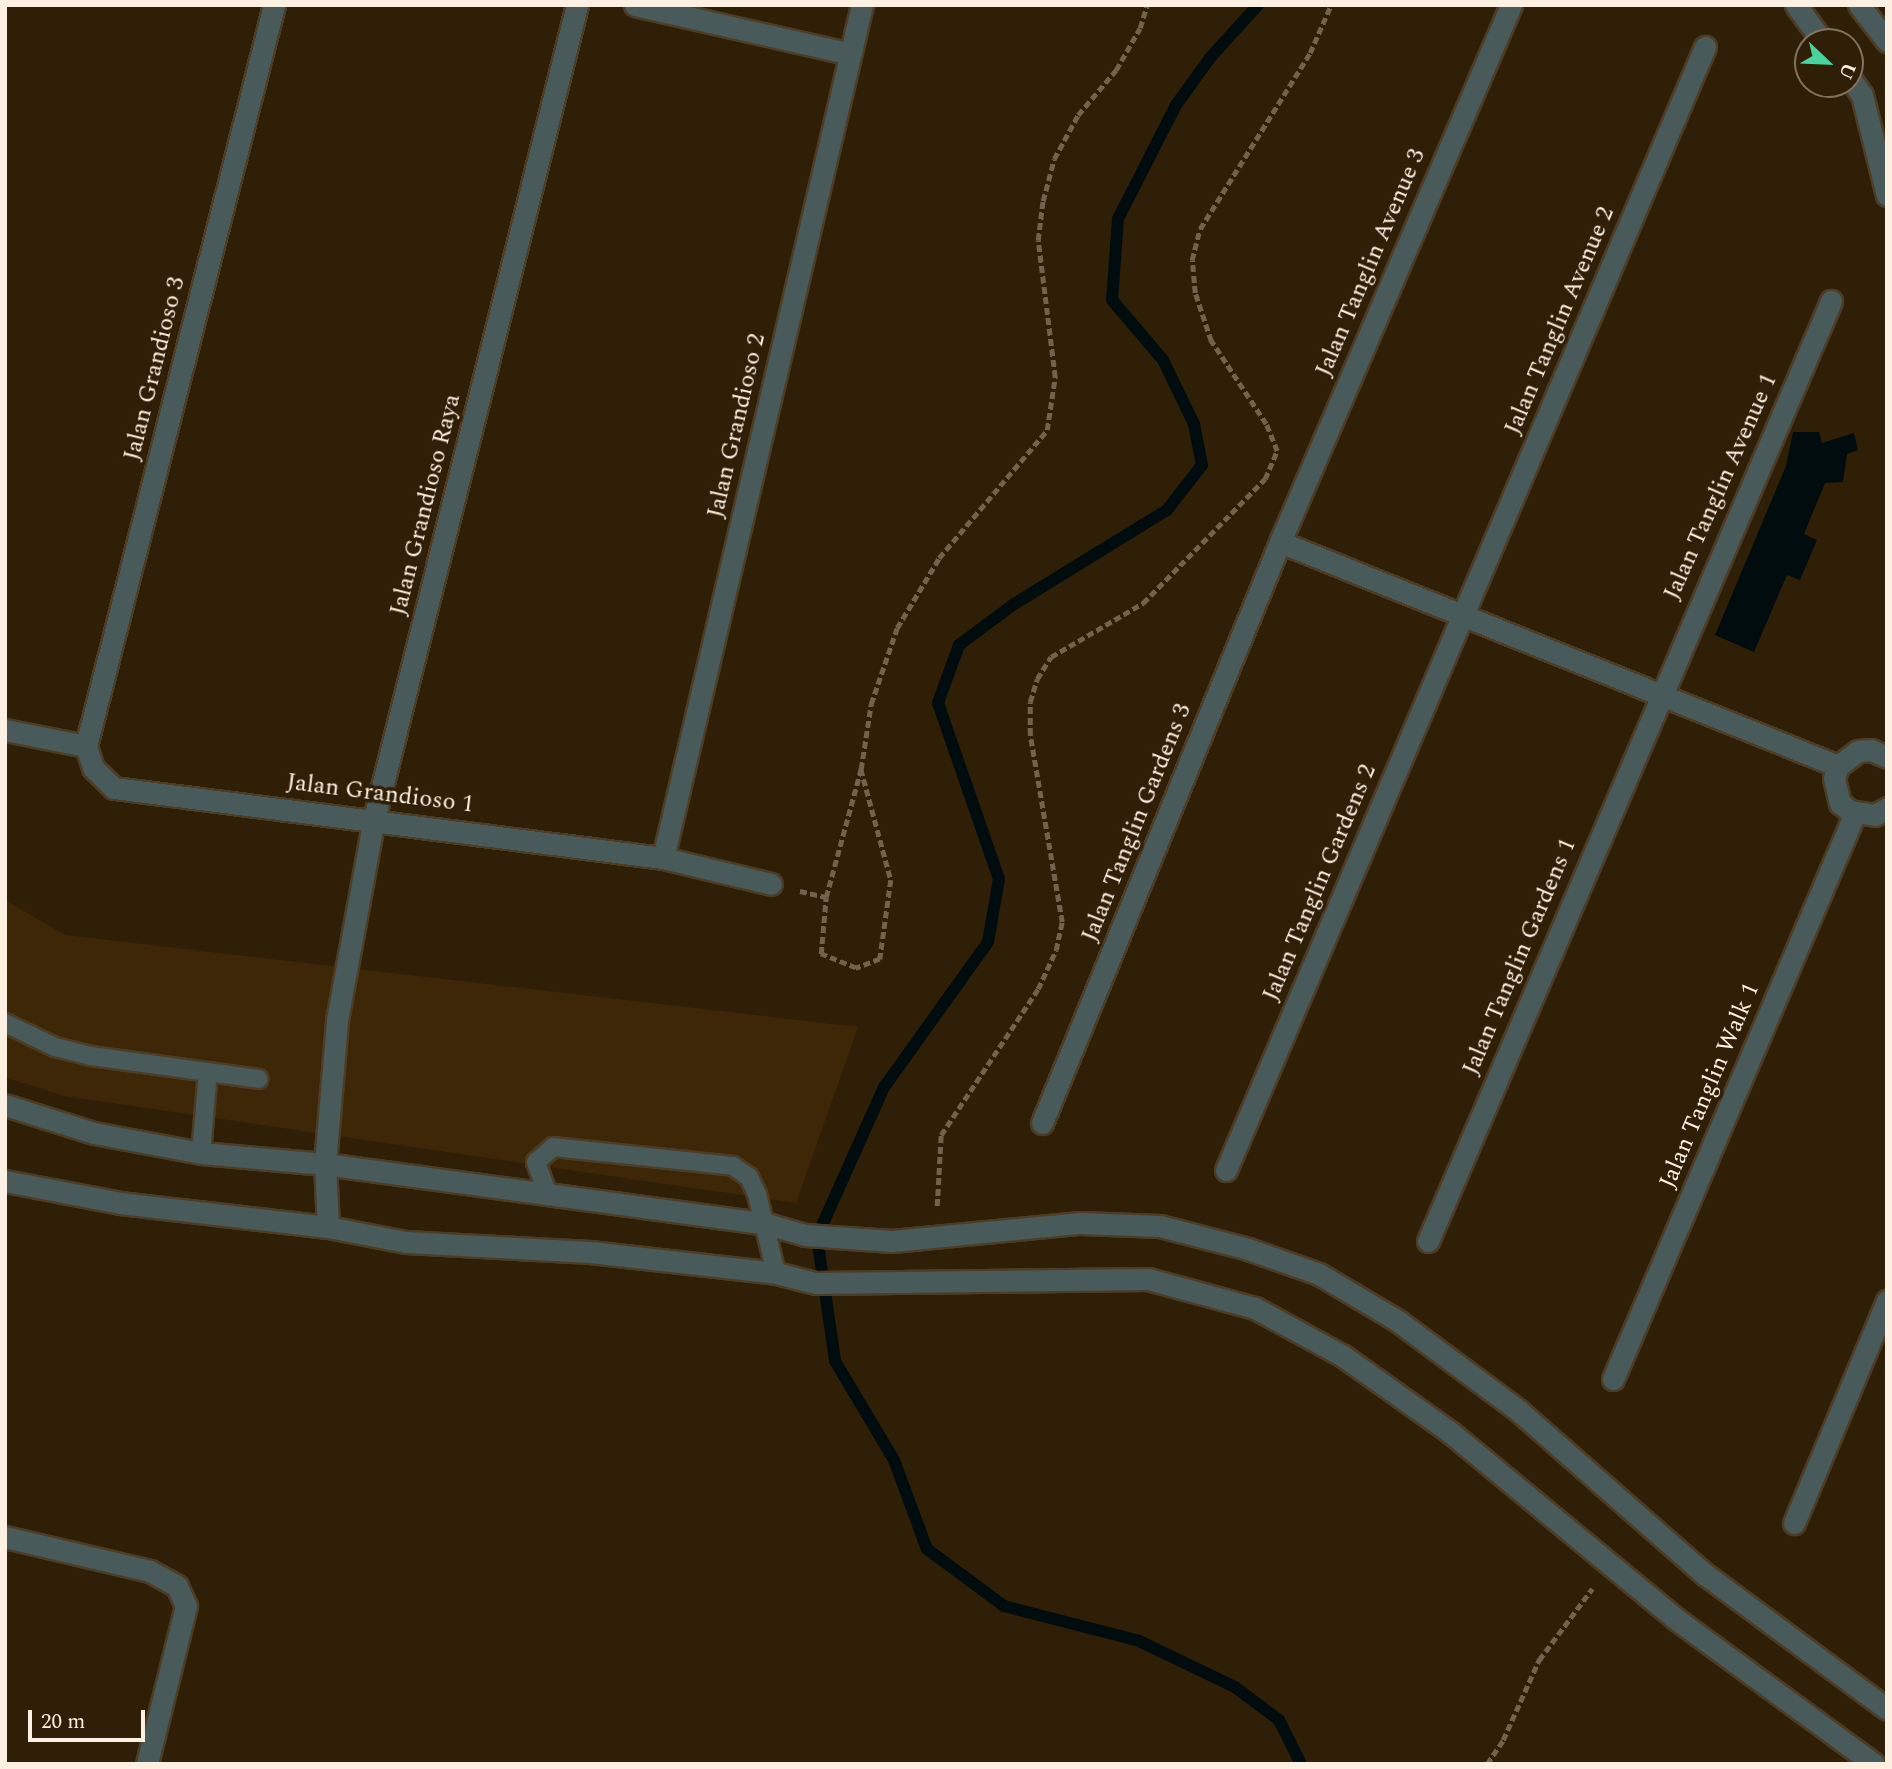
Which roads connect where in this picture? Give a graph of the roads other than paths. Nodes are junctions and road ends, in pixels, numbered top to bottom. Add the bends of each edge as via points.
1 (274, 5) edge
2 (578, 5) edge
3 (635, 5) edge
4 (862, 5) edge
5 (1511, 5) edge
6 (1796, 5) edge
7 (1859, 5) edge
8 (1813, 28) edge
9 (1887, 41) edge
10 (1705, 47) dead end
11 (850, 54) junction
12 (1863, 98) edge
13 (1887, 195) edge
14 (1831, 301) dead end
15 (1280, 542) junction
16 (1463, 616) junction
17 (1660, 695) junction
18 (5, 730) edge
19 (86, 746) junction
20 (1884, 752) edge
21 (1838, 766) junction
22 (1887, 808) edge
23 (1855, 813) junction
24 (374, 819) junction
25 (663, 858) junction
26 (771, 884) dead end
27 (5, 1023) edge
28 (208, 1072) junction
29 (258, 1079) dead end
30 (5, 1105) edge
31 (1042, 1123) dead end
32 (201, 1153) junction
33 (325, 1164) junction
34 (1226, 1170) dead end
35 (5, 1181) edge
36 (548, 1195) junction
37 (767, 1224) junction
38 (328, 1227) junction
39 (1428, 1241) dead end
40 (776, 1273) junction
41 (1887, 1301) edge
42 (1613, 1379) dead end
43 (1794, 1523) dead end
44 (5, 1537) edge
45 (1887, 1709) edge
46 (147, 1764) edge
47 (1874, 1764) edge

1 - 19 street, Jalan Grandioso 3
2 - 24 street, Jalan Grandioso Raya
3 - 11 street
4 - 11 street, Jalan Grandioso 2
5 - 15 street, Jalan Tanglin Avenue 3
6 - 8 street
7 - 9 street
10 - 16 street, Jalan Tanglin Avenue 2
11 - 25 street, Jalan Grandioso 2
12 - 13 street
14 - 17 street, Jalan Tanglin Avenue 1
15 - 16 street
15 - 31 street, Jalan Tanglin Gardens 3
16 - 17 street
16 - 34 street, Jalan Tanglin Gardens 2
17 - 21 street
17 - 39 street, Jalan Tanglin Gardens 1
18 - 19 street
19 - 24 street, Jalan Grandioso 1 via 93,768 114,788
20 - 21 street via 1858,751
21 - 23 street via 1835,792 1840,803
22 - 23 street via 1875,815
23 - 42 street, Jalan Tanglin Walk 1
24 - 25 street, Jalan Grandioso 1
24 - 33 street, Jalan Grandioso Raya via 337,1020
25 - 26 street, Jalan Grandioso 1
27 - 28 lane via 55,1047
28 - 29 lane
28 - 32 lane
30 - 32 street via 94,1133
32 - 33 street
33 - 36 street
33 - 38 street, Jalan Grandioso Raya
35 - 38 street via 168,1210
36 - 37 street
36 - 37 lane via 536,1162 554,1147 733,1166 749,1177
37 - 40 lane
37 - 45 street via 805,1235 892,1241 1080,1223 1160,1226 1319,1274 1398,1321 1519,1411 1706,1574
38 - 40 street via 407,1242 590,1252
40 - 47 street via 815,1283 1148,1279 1255,1308 1343,1356 1450,1432 1610,1567
41 - 43 street
44 - 46 street via 150,1572 177,1586 186,1606

